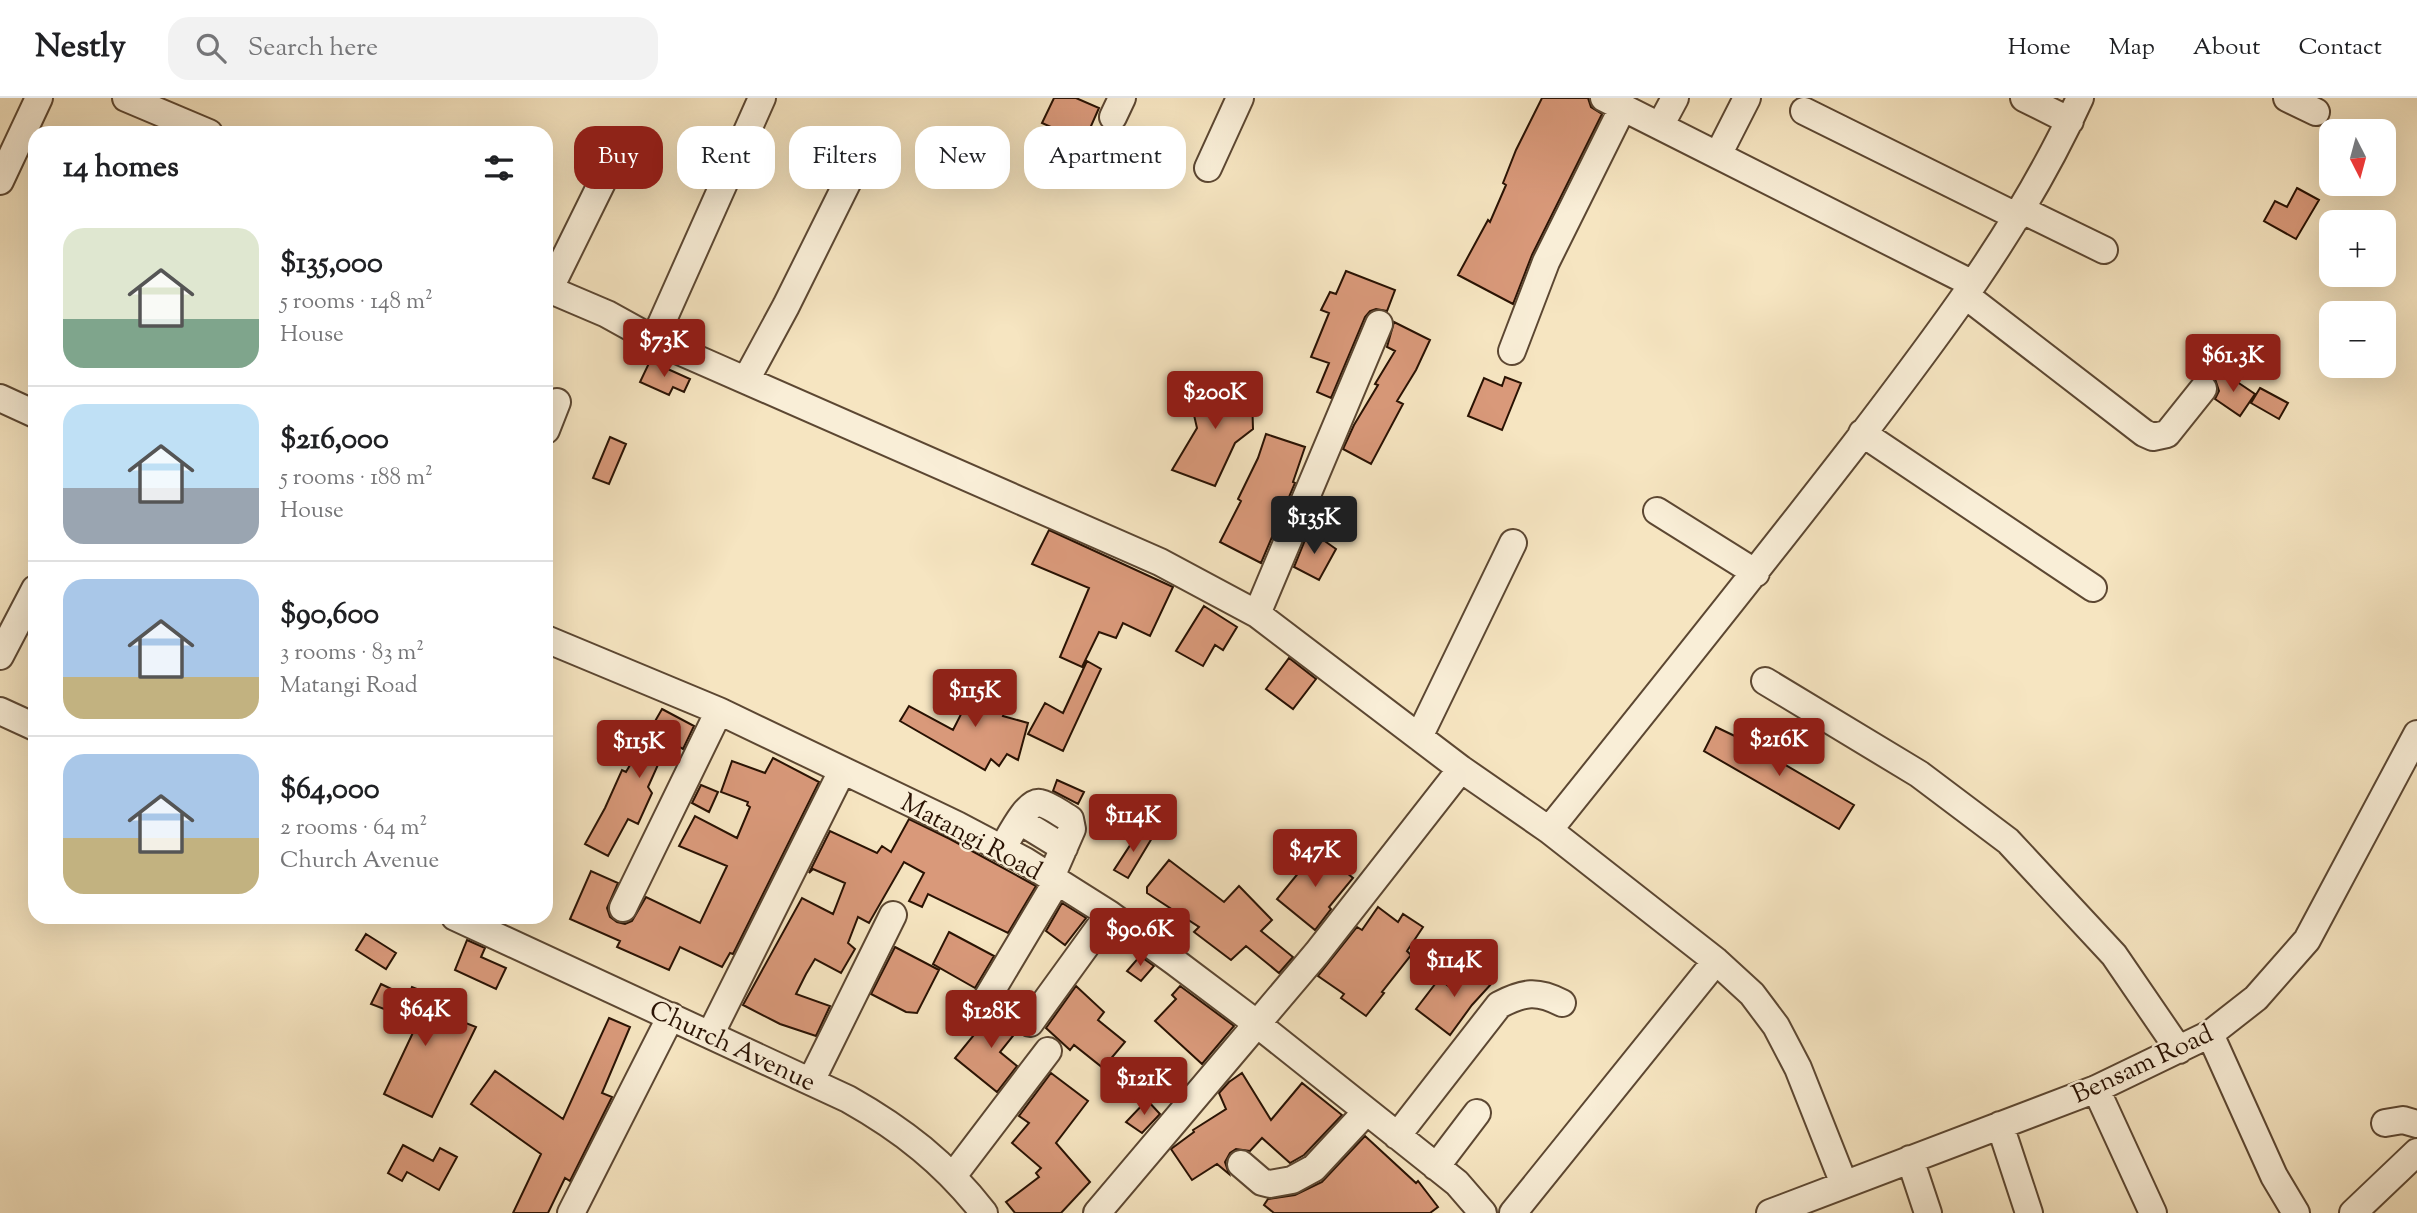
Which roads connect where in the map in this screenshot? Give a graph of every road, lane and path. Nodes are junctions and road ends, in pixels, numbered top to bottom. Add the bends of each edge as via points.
1 (39, 98) edge
2 (126, 98) edge
3 (762, 98) edge
4 (1240, 98) edge
5 (1675, 98) edge
6 (1747, 98) edge
7 (2024, 98) edge
8 (2287, 98) edge
9 (1614, 103) edge
10 (155, 104) edge
11 (2075, 110) edge
12 (1804, 111) dead end
13 (2316, 112) dead end
14 (196, 126) edge
15 (1660, 126) junction
16 (1718, 155) junction
17 (1208, 167) dead end
18 (0, 181) edge
19 (598, 189) edge
20 (844, 189) edge
21 (2020, 214) junction
22 (2104, 250) dead end
23 (553, 279) edge
24 (1969, 290) junction
25 (553, 291) edge
26 (1379, 324) dead end
27 (654, 340) junction
28 (1512, 351) dead end
29 (746, 380) junction
30 (2203, 389) dead end
31 (0, 398) edge
32 (557, 402) dead end
33 (28, 411) edge
34 (553, 412) edge
35 (1862, 433) junction
36 (1657, 511) dead end
37 (1513, 543) dead end
38 (1756, 573) junction
39 (2093, 588) dead end
40 (28, 602) edge
41 (1257, 614) junction
42 (553, 642) edge
43 (0, 656) edge
44 (1765, 681) dead end
45 (0, 711) edge
46 (719, 711) junction
47 (28, 724) edge
48 (2417, 734) edge
49 (1419, 737) junction
50 (1461, 769) junction
51 (842, 771) junction
52 (1549, 830) junction
53 (1002, 849) junction
54 (1054, 879) junction
55 (623, 908) dead end
56 (1110, 914) junction
57 (893, 915) dead end
58 (470, 924) edge
59 (1716, 961) junction
60 (1562, 1003) dead end
61 (980, 1010) dead end
62 (671, 1016) junction
63 (1030, 1023) dead end
64 (1256, 1023) junction
65 (2210, 1034) junction
66 (710, 1035) junction
67 (2179, 1050) junction
68 (1048, 1051) dead end
69 (811, 1081) junction
70 (2096, 1088) junction
71 (1366, 1112) junction
72 (1477, 1113) dead end
73 (2385, 1123) dead end
74 (2417, 1124) edge
75 (2000, 1125) junction
76 (1397, 1136) junction
77 (2417, 1152) edge
78 (1910, 1159) junction
79 (1241, 1164) dead end
80 (1436, 1167) junction
81 (953, 1176) junction
82 (1836, 1195) edge
83 (1475, 1210) edge
84 (982, 1212) edge
85 (571, 1213) edge
86 (1097, 1213) edge
87 (1513, 1213) edge
88 (1770, 1213) edge
89 (1928, 1213) edge
90 (2029, 1213) edge
91 (2153, 1213) edge
92 (2296, 1213) edge
93 (2353, 1213) edge

1 - 18 street
2 - 10 street
3 - 27 street
4 - 17 street
5 - 15 street
6 - 16 street
7 - 11 street
8 - 13 street
9 - 15 street
9 - 28 street
10 - 14 street
11 - 21 street
12 - 21 street
15 - 16 street
16 - 24 street
19 - 23 street
20 - 29 street
21 - 22 street
21 - 24 street
24 - 30 street via 2153,437 2167,434
24 - 35 street
25 - 27 street
26 - 41 street
27 - 29 street
29 - 41 street via 1160,562
31 - 33 street
32 - 34 street
35 - 38 street
35 - 39 street
36 - 38 street
37 - 49 street
38 - 52 street
40 - 43 street
41 - 49 street
42 - 46 street, Matangi Road
44 - 67 street via 1919,774 2008,842 2114,955
45 - 47 street
46 - 51 street, Matangi Road
46 - 55 street
48 - 65 street, Bensam Road via 2307,940 2256,998
49 - 50 street
50 - 52 street
50 - 64 street via 1317,953
51 - 53 street, Matangi Road
51 - 66 street
52 - 59 street
53 - 54 street, Matangi Road
53 - 54 street via 1020,821 1064,848
54 - 56 street, Matangi Road
54 - 61 street
56 - 63 street
56 - 64 street, Matangi Road
57 - 69 street
58 - 62 street, Church Avenue
59 - 82 street via 1752,994 1798,1068
59 - 87 street
60 - 76 street via 1545,994 1519,995 1499,1005
62 - 66 street, Church Avenue
62 - 85 street
64 - 71 street, Matangi Road
64 - 86 street
65 - 67 street, Bensam Road
65 - 92 street via 2274,1176
66 - 69 street, Church Avenue
67 - 70 street, Bensam Road
68 - 81 street
69 - 81 street, Church Avenue via 885,1119
70 - 75 street, Bensam Road
70 - 91 street
71 - 76 street, Matangi Road
71 - 79 street via 1314,1168 1292,1180 1262,1182
72 - 80 street
73 - 74 street via 2403,1120
75 - 78 street, Bensam Road
75 - 90 street
76 - 80 street, Matangi Road
77 - 93 street
78 - 82 street, Bensam Road
78 - 89 street
80 - 83 street, Matangi Road
81 - 84 street, Church Avenue
82 - 88 street, Bensam Road

